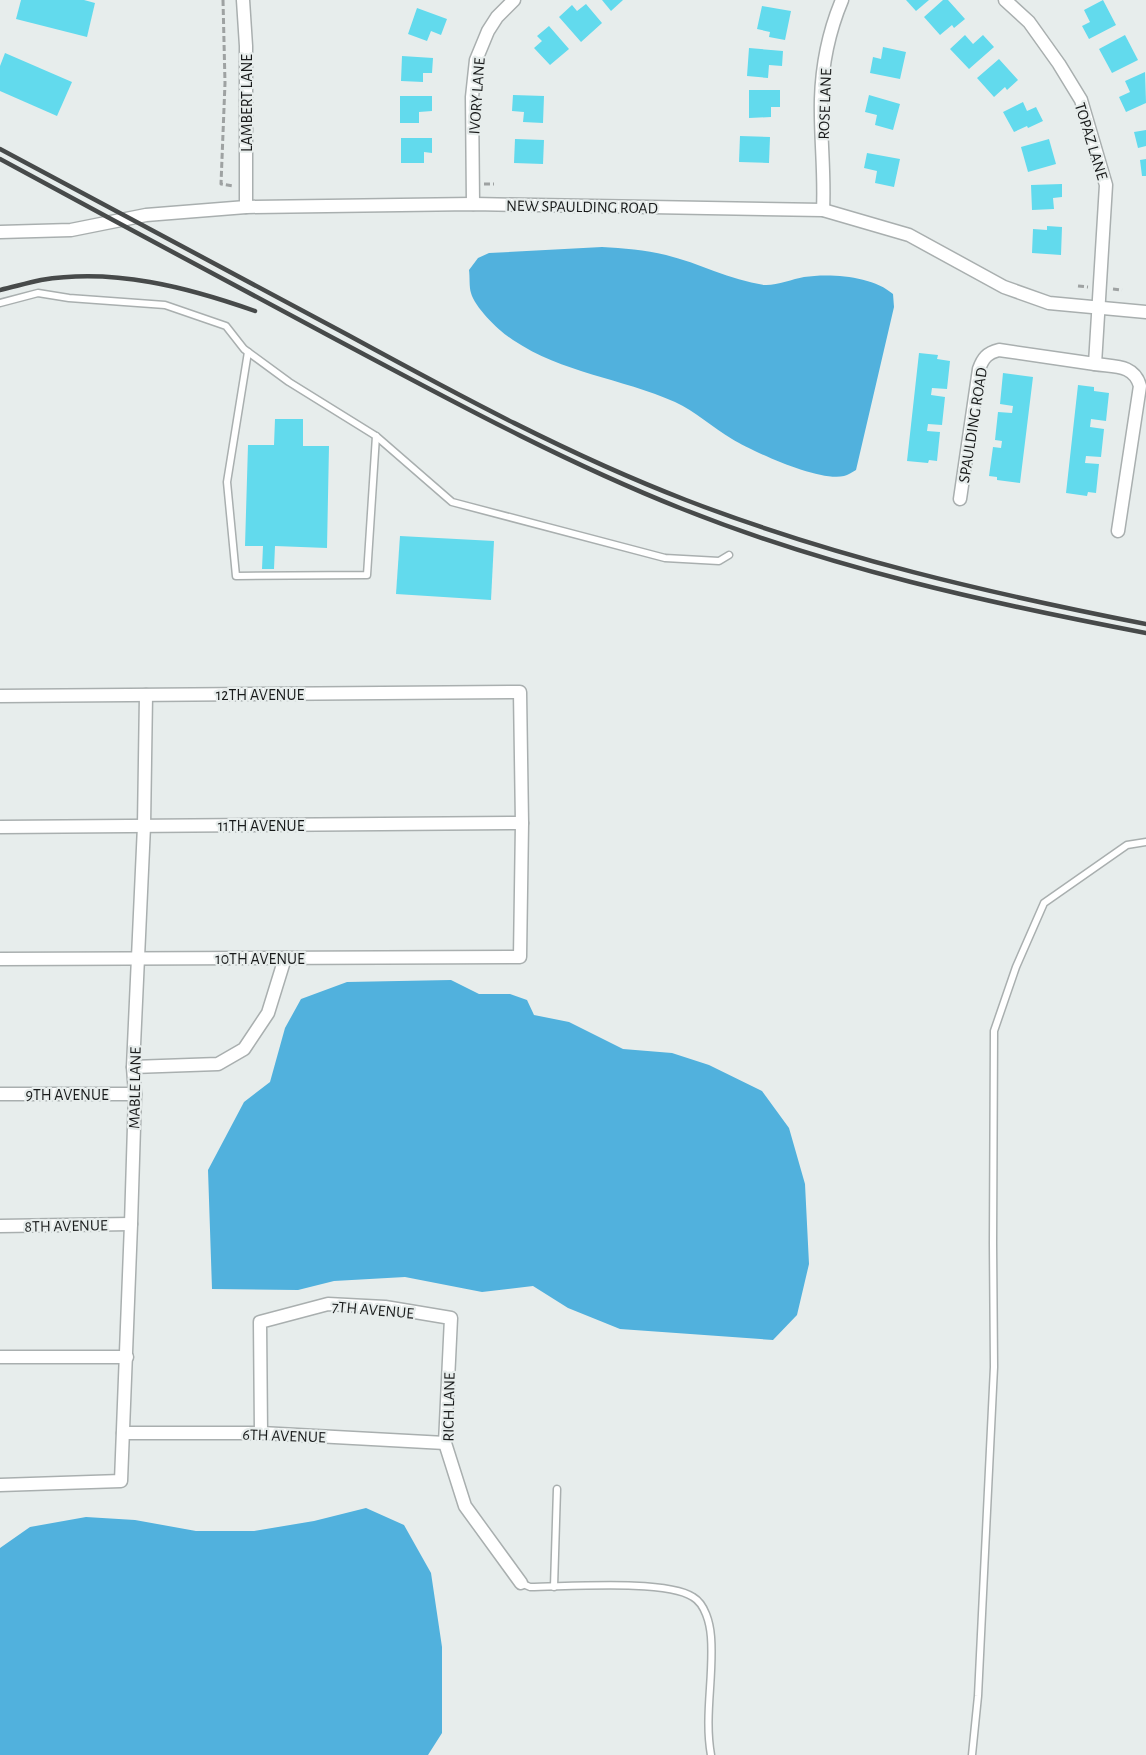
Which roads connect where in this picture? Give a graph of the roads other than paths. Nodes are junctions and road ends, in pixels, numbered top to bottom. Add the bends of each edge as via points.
1 (243, 0) edge
2 (514, 0) edge
3 (842, 0) edge
4 (1005, 0) edge
5 (473, 204) junction
6 (246, 207) junction
7 (823, 210) junction
8 (0, 232) edge
9 (0, 303) edge
10 (1099, 307) junction
11 (1146, 312) edge
12 (248, 352) junction
13 (1095, 364) junction
14 (376, 436) junction
15 (960, 499) dead end
16 (1118, 531) dead end
17 (729, 555) dead end
18 (146, 695) junction
19 (0, 696) edge
20 (522, 823) junction
21 (144, 826) junction
22 (0, 827) edge
23 (1146, 842) edge
24 (139, 958) junction
25 (285, 958) junction
26 (0, 959) edge
27 (134, 1067) junction
28 (0, 1094) edge
29 (135, 1094) junction
30 (131, 1224) junction
31 (0, 1226) edge
32 (451, 1318) joint
33 (0, 1357) edge
34 (127, 1357) junction
35 (123, 1433) junction
36 (261, 1433) junction
37 (445, 1443) junction
38 (0, 1485) edge
39 (557, 1489) dead end
40 (521, 1583) joint
41 (554, 1587) junction
42 (711, 1755) edge
43 (972, 1755) edge

1 - 6 street, LAMBERT LANE
2 - 5 street, IVORY LANE via 488,31 476,60 472,97
3 - 7 street, ROSE LANE via 823,70
4 - 10 street, TOPAZ LANE via 1029,22 1081,100 1107,185
5 - 6 street, NEW SPAULDING ROAD
5 - 7 street, NEW SPAULDING ROAD
6 - 8 street, NEW SPAULDING ROAD via 146,215 71,230
7 - 10 street, NEW SPAULDING ROAD via 909,235 1004,287 1049,303
9 - 12 lane via 38,292 165,305 226,326
10 - 11 street, NEW SPAULDING ROAD
10 - 13 street
12 - 14 lane
12 - 14 lane via 227,482 236,576 367,575
13 - 15 street, SPAULDING ROAD via 999,350 982,360
13 - 16 street, SPAULDING ROAD via 1127,369 1138,377 1140,386
14 - 17 lane via 452,502 665,558 718,561
18 - 19 street, 12TH AVENUE
18 - 20 street, 12TH AVENUE via 520,692
18 - 21 street, MABLE LANE
20 - 21 street, 11TH AVENUE
20 - 25 street, 10TH AVENUE via 520,957
21 - 22 street, 11TH AVENUE
21 - 24 street, MABLE LANE
23 - 43 lane via 1127,845 1044,903 994,1031 994,1367
24 - 25 street, 10TH AVENUE
24 - 26 street, 10TH AVENUE
24 - 27 street, MABLE LANE
25 - 27 street via 268,1013 244,1049 218,1064
27 - 29 street, MABLE LANE
28 - 29 street, 9TH AVENUE
29 - 30 street, MABLE LANE
30 - 31 street, 8TH AVENUE
30 - 34 street, MABLE LANE
32 - 36 street, 7TH AVENUE via 385,1307 328,1304 260,1322
32 - 37 street, RICH LANE
33 - 34 street
34 - 35 street, MABLE LANE
35 - 36 street, 6TH AVENUE
35 - 38 street, MABLE LANE via 121,1481
36 - 37 street, 6TH AVENUE
37 - 40 street, RICH LANE via 465,1506
39 - 41 lane
40 - 41 lane
41 - 42 lane via 664,1588 694,1597 710,1623

